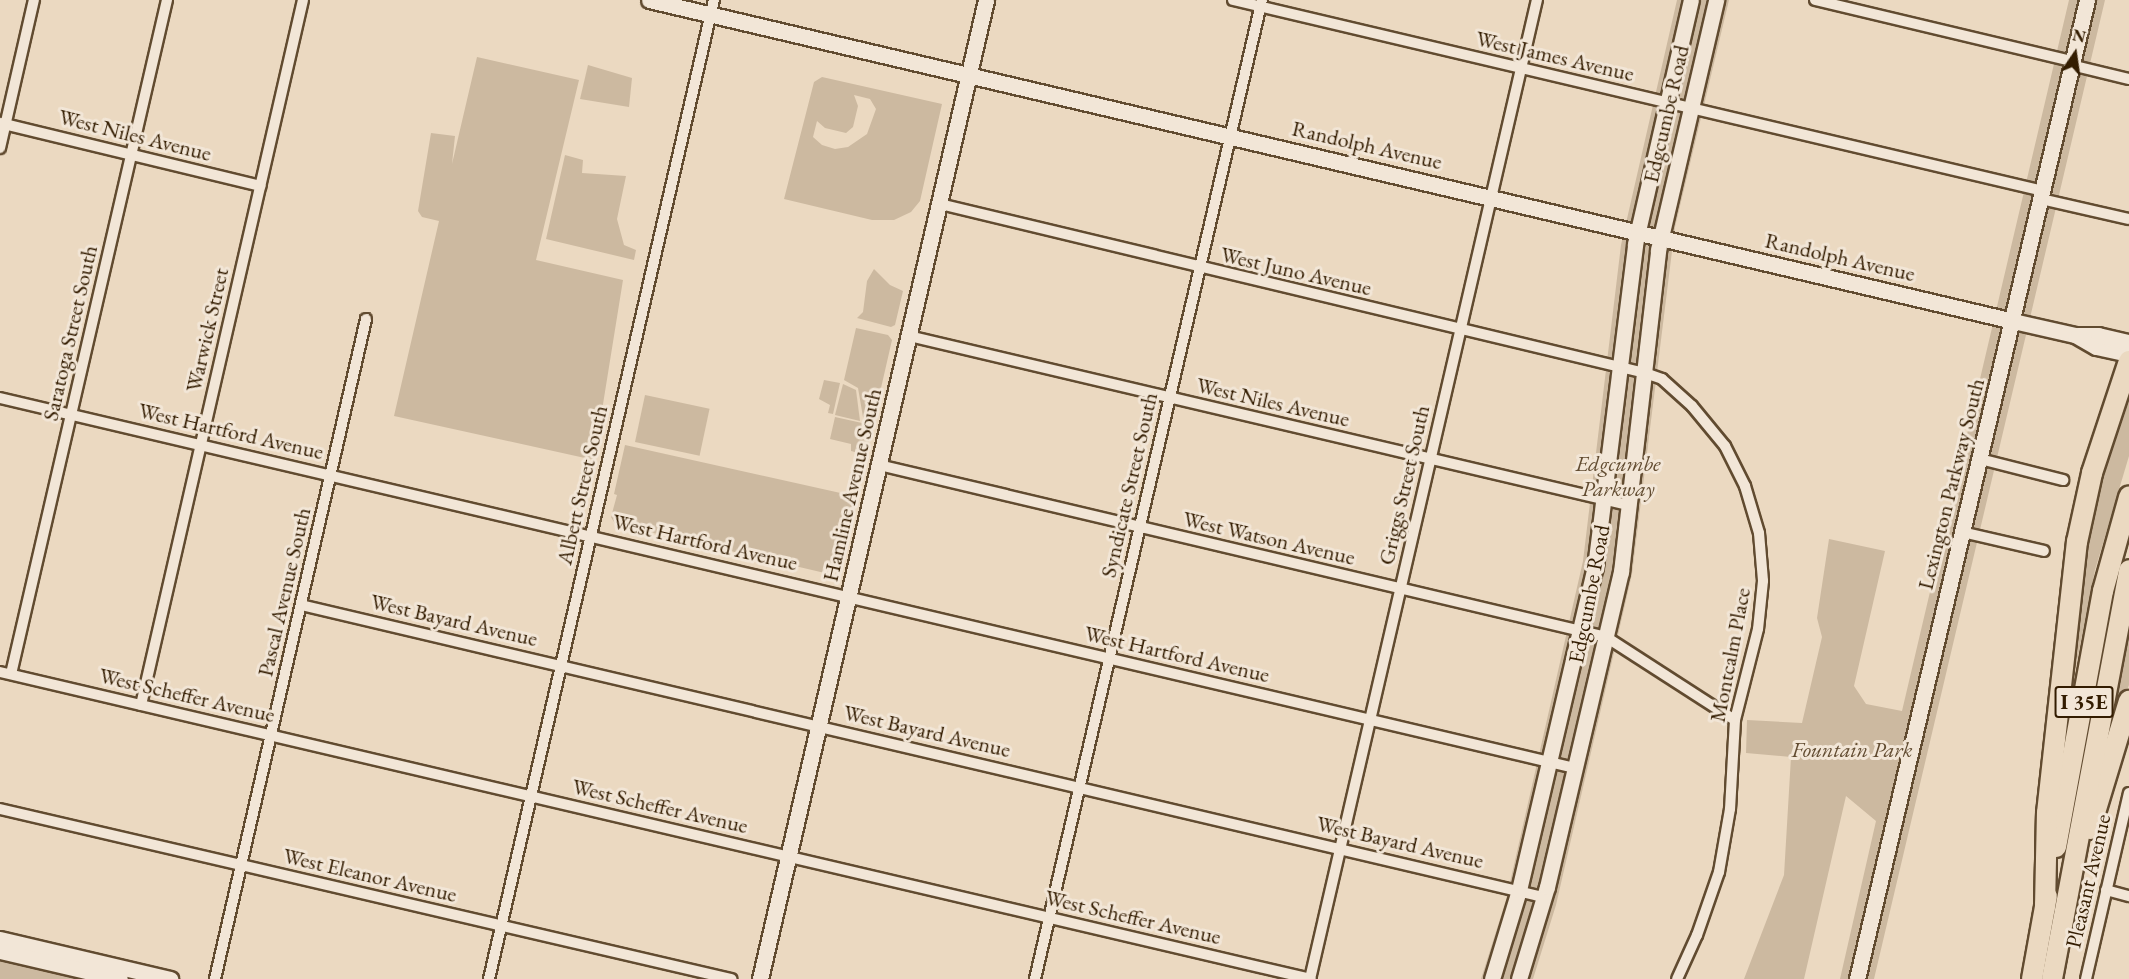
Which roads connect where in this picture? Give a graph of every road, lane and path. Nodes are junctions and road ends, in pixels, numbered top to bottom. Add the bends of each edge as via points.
1 (34, 0) edge
2 (167, 0) edge
3 (303, 0) edge
4 (649, 0) edge
5 (987, 0) edge
6 (1233, 0) edge
7 (1537, 0) edge
8 (1691, 0) edge
9 (1716, 0) edge
10 (1815, 0) edge
11 (2087, 0) edge
12 (1261, 3) edge
13 (712, 7) edge
14 (2072, 63) junction
15 (1521, 68) junction
16 (969, 75) junction
17 (2129, 79) edge
18 (1667, 102) junction
19 (1691, 108) junction
20 (3, 124) edge
21 (1230, 136) junction
22 (0, 148) edge
23 (131, 154) junction
24 (260, 186) junction
25 (2042, 195) junction
26 (1491, 198) junction
27 (939, 204) junction
28 (2129, 219) edge
29 (1638, 232) junction
30 (1661, 238) junction
31 (1200, 268) junction
32 (366, 319) dead end
33 (2013, 321) junction
34 (1461, 329) junction
35 (2074, 335) junction
36 (909, 336) junction
37 (2129, 342) edge
38 (2129, 354) edge
39 (2129, 361) edge
40 (1619, 367) junction
41 (1645, 373) junction
42 (0, 398) edge
43 (1170, 398) junction
44 (71, 413) junction
45 (200, 443) junction
46 (1431, 459) junction
47 (1980, 459) junction
48 (879, 465) junction
49 (331, 474) junction
50 (2063, 480) dead end
51 (2129, 497) edge
52 (1604, 500) junction
53 (1628, 505) junction
54 (1140, 527) junction
55 (1962, 532) junction
56 (591, 535) junction
57 (2044, 551) dead end
58 (2129, 570) edge
59 (2129, 587) edge
60 (1400, 589) junction
61 (849, 596) junction
62 (301, 605) junction
63 (2121, 607) junction
64 (1580, 631) junction
65 (1606, 637) junction
66 (1110, 658) junction
67 (561, 666) junction
68 (5, 673) edge
69 (2129, 700) edge
70 (141, 705) junction
71 (1370, 720) junction
72 (1735, 720) junction
73 (819, 726) junction
74 (271, 735) junction
75 (1549, 762) junction
76 (1575, 768) junction
77 (1080, 787) junction
78 (2129, 793) edge
79 (531, 796) junction
80 (0, 809) edge
81 (1340, 848) junction
82 (789, 855) junction
83 (241, 865) junction
84 (2070, 882) junction
85 (1519, 890) junction
86 (2106, 891) junction
87 (2129, 896) edge
88 (1543, 897) junction
89 (2045, 907) junction
90 (1050, 918) junction
91 (501, 926) junction
92 (0, 939) edge
93 (0, 951) edge
94 (120, 979) edge
95 (170, 979) edge
96 (215, 979) edge
97 (489, 979) edge
98 (730, 979) edge
99 (760, 979) edge
100 (1035, 979) edge
101 (1310, 979) edge
102 (1492, 979) edge
103 (1519, 979) edge
104 (1677, 979) edge
105 (1857, 979) edge
106 (2032, 979) edge
107 (2052, 979) edge
108 (2085, 979) edge

1 - 20 street
2 - 23 street, Saratoga Street South
3 - 24 street, Warwick Street
4 - 13 street, Randolph Avenue
5 - 16 street, Hamline Avenue South
6 - 12 street, West James Avenue
7 - 15 street, Griggs Street South
8 - 18 street, Edgcumbe Road
9 - 19 street, Edgcumbe Road
10 - 14 street
11 - 14 street, Lexington Parkway South
12 - 15 street, West James Avenue
12 - 21 street, Syndicate Street South
13 - 16 street, Randolph Avenue
13 - 56 street, Albert Street South
14 - 17 street
14 - 25 street, Lexington Parkway South
15 - 18 street, West James Avenue
15 - 26 street, Griggs Street South
16 - 21 street, Randolph Avenue
16 - 27 street, Hamline Avenue South
18 - 19 street, West James Avenue
18 - 29 street, Edgcumbe Road
19 - 25 street, West James Avenue
19 - 30 street, Edgcumbe Road
20 - 22 street
20 - 23 street, West Niles Avenue
21 - 26 street, Randolph Avenue
21 - 31 street, Syndicate Street South
23 - 24 street, West Niles Avenue
23 - 44 street, Saratoga Street South
24 - 45 street, Warwick Street
25 - 28 street, West James Avenue
25 - 33 street, Lexington Parkway South
26 - 29 street, Randolph Avenue
26 - 34 street, Griggs Street South
27 - 31 street, West Juno Avenue
27 - 36 street, Hamline Avenue South
29 - 30 street, Randolph Avenue
29 - 40 street, Edgcumbe Road
30 - 33 street, Randolph Avenue
30 - 41 street, Edgcumbe Road
31 - 34 street, West Juno Avenue
31 - 43 street, Syndicate Street South
32 - 49 street, Pascal Avenue South
33 - 35 street, Randolph Avenue
33 - 47 street, Lexington Parkway South
34 - 40 street, West Juno Avenue
34 - 46 street, Griggs Street South
35 - 37 street, Randolph Avenue via 2098,335
35 - 38 street, Randolph Avenue via 2096,347
36 - 43 street, West Niles Avenue
36 - 48 street, Hamline Avenue South
39 - 89 highway via 2092,473 2079,531 2048,813
40 - 41 street, West Juno Avenue
40 - 52 street, Edgcumbe Road
41 - 53 street, Edgcumbe Road
41 - 72 street, Montcalm Place via 1662,379 1710,425 1736,466 1753,508 1762,558 1762,607
42 - 44 street, West Hartford Avenue
43 - 46 street, West Niles Avenue
43 - 54 street, Syndicate Street South
44 - 45 street, West Hartford Avenue
44 - 68 street, Saratoga Street South
45 - 49 street, West Hartford Avenue
45 - 70 street, Warwick Street
46 - 52 street, West Niles Avenue
46 - 60 street, Griggs Street South
47 - 50 street
47 - 55 street, Lexington Parkway South
48 - 54 street, West Watson Avenue
48 - 61 street, Hamline Avenue South
49 - 56 street, West Hartford Avenue
49 - 62 street, Pascal Avenue South
51 - 89 highway, I 35E via 2103,591
52 - 53 street, West Niles Avenue
52 - 64 street, Edgcumbe Road via 1595,567
53 - 65 street, Edgcumbe Road via 1621,572
54 - 60 street, West Watson Avenue
54 - 66 street, Syndicate Street South
55 - 57 street
55 - 105 street, Lexington Parkway South
56 - 61 street, West Hartford Avenue
56 - 67 street, Albert Street South
58 - 63 highway, I 35E
59 - 63 highway
60 - 64 street, West Watson Avenue
60 - 71 street, Griggs Street South
61 - 66 street, West Hartford Avenue
61 - 73 street, Hamline Avenue South
62 - 67 street, West Bayard Avenue
62 - 74 street, Pascal Avenue South
63 - 84 highway, I 35E
64 - 65 street, West Watson Avenue
64 - 75 street, Edgcumbe Road
65 - 72 street, West Watson Avenue
65 - 76 street, Edgcumbe Road
66 - 71 street, West Hartford Avenue
66 - 77 street, Syndicate Street South
67 - 73 street, West Bayard Avenue
67 - 79 street, Albert Street South
68 - 70 street, West Scheffer Avenue
69 - 84 highway
70 - 74 street, West Scheffer Avenue
71 - 75 street, West Hartford Avenue
71 - 81 street, Griggs Street South
72 - 104 street, Montcalm Place via 1730,809 1719,872
73 - 77 street, West Bayard Avenue
73 - 82 street, Hamline Avenue South
74 - 79 street, West Scheffer Avenue
74 - 83 street, Pascal Avenue South
75 - 76 street, West Hartford Avenue
75 - 85 street, Edgcumbe Road
76 - 88 street, Edgcumbe Road
77 - 81 street, West Bayard Avenue
77 - 90 street, Syndicate Street South
78 - 86 street, Pleasant Avenue
79 - 82 street, West Scheffer Avenue
79 - 91 street, Albert Street South
80 - 83 street, West Eleanor Avenue
81 - 85 street, West Bayard Avenue
81 - 101 street, Griggs Street South
82 - 90 street, West Scheffer Avenue
82 - 99 street, Hamline Avenue South
83 - 91 street, West Eleanor Avenue
83 - 96 street, Pascal Avenue South
84 - 107 highway, I 35E
85 - 88 street, West Bayard Avenue
85 - 102 street, Edgcumbe Road
86 - 87 street
86 - 108 street, Pleasant Avenue
88 - 103 street, Edgcumbe Road
89 - 106 highway, I 35E
90 - 100 street, Syndicate Street South
90 - 101 street, West Scheffer Avenue
91 - 97 street, Albert Street South
91 - 98 street, West Eleanor Avenue
92 - 95 street
93 - 94 street

